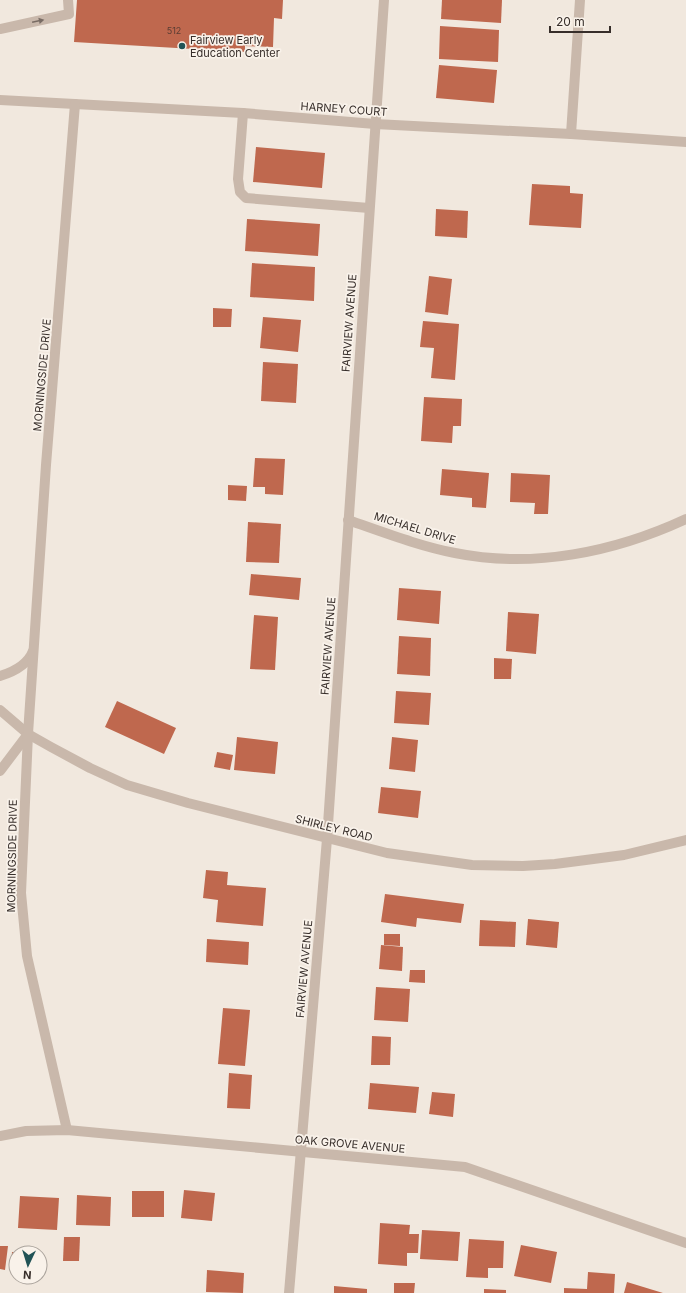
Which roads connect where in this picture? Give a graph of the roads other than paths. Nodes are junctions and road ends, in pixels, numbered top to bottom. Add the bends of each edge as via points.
1 (68, 0) edge
2 (384, 0) edge
3 (580, 0) edge
4 (0, 29) edge
5 (0, 100) edge
6 (75, 104) junction
7 (243, 113) junction
8 (375, 124) junction
9 (571, 134) junction
10 (686, 142) edge
11 (369, 208) junction
12 (686, 519) edge
13 (348, 520) junction
14 (34, 649) junction
15 (0, 676) edge
16 (0, 710) edge
17 (28, 734) junction
18 (0, 771) edge
19 (327, 839) junction
20 (686, 840) edge
21 (67, 1130) junction
22 (0, 1136) edge
23 (301, 1152) junction
24 (686, 1243) edge
25 (289, 1293) edge

4 -> 1 street via 69,14
2 - 8 street, FAIRVIEW AVENUE
3 - 9 street
5 - 6 street, HARNEY COURT
6 - 7 street, HARNEY COURT
6 - 14 street, MORNINGSIDE DRIVE
7 - 8 street, HARNEY COURT
7 - 11 street via 238,179 240,192 246,198
8 - 9 street, HARNEY COURT
8 - 11 street, FAIRVIEW AVENUE
9 - 10 street, HARNEY COURT
11 - 13 street, FAIRVIEW AVENUE
12 - 13 street, MICHAEL DRIVE via 645,537 590,552 519,558 489,558 444,551
13 - 19 street, FAIRVIEW AVENUE
14 - 15 street via 24,664
14 - 17 street, MORNINGSIDE DRIVE
16 - 17 street, SHIRLEY ROAD
17 - 18 street
17 - 19 street, SHIRLEY ROAD via 70,758 127,785
17 - 21 street, MORNINGSIDE DRIVE via 21,893 24,926 29,966
19 - 20 street, SHIRLEY ROAD via 388,853 493,866 555,864 597,859
19 - 23 street, FAIRVIEW AVENUE
21 - 22 street, OAK GROVE AVENUE via 26,1131
21 - 23 street, OAK GROVE AVENUE
23 - 24 street, OAK GROVE AVENUE via 469,1168
23 - 25 street, FAIRVIEW AVENUE

